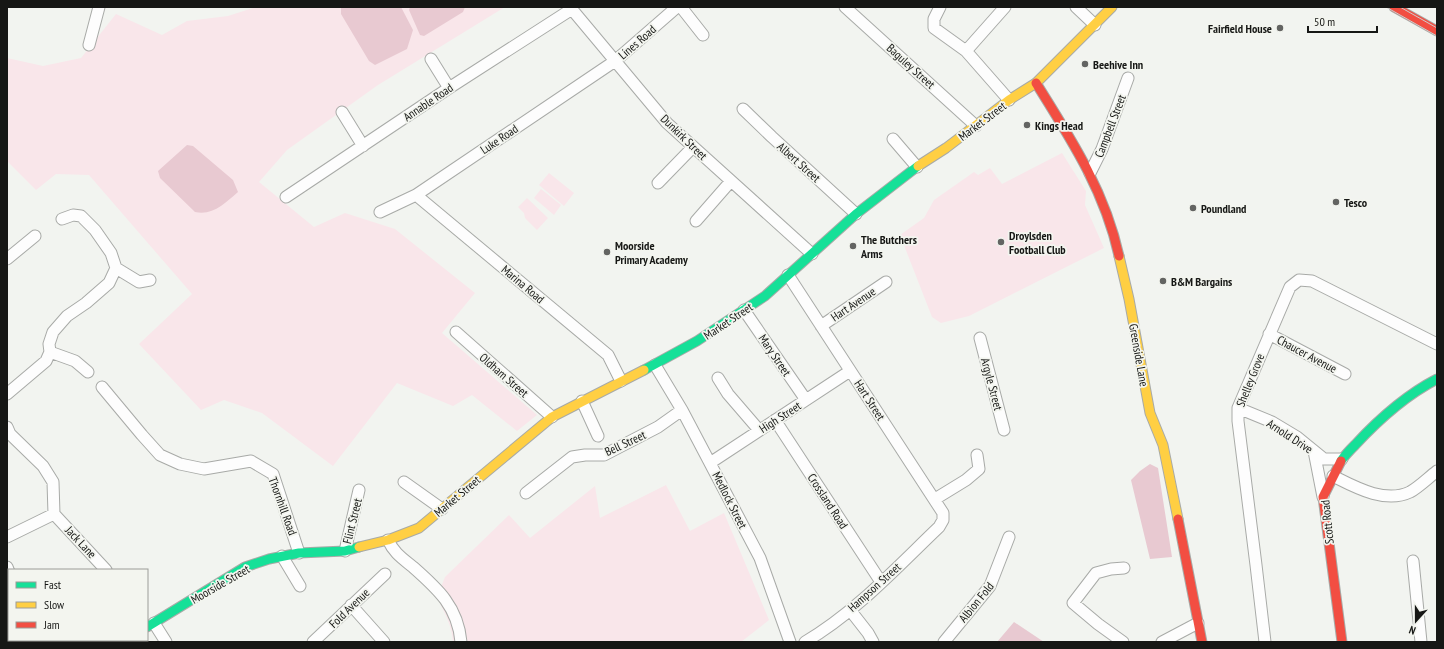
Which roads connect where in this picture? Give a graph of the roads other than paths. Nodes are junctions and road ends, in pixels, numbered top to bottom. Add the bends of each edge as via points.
1 (99, 7) edge
2 (677, 7) edge
3 (681, 7) edge
4 (845, 7) edge
5 (940, 7) edge
6 (1005, 7) edge
7 (1076, 7) edge
8 (1112, 7) edge
9 (1394, 7) edge
10 (571, 8) edge
11 (1095, 24) junction
12 (1437, 31) edge
13 (703, 35) dead end
14 (89, 45) dead end
15 (966, 51) junction
16 (432, 59) dead end
17 (615, 61) junction
18 (1128, 78) dead end
19 (1036, 83) junction
20 (449, 88) junction
21 (1009, 100) junction
22 (743, 109) dead end
23 (342, 112) dead end
24 (976, 126) junction
25 (893, 139) dead end
26 (363, 146) junction
27 (693, 147) junction
28 (917, 167) junction
29 (1090, 173) junction
30 (731, 181) junction
31 (658, 183) dead end
32 (416, 195) junction
33 (286, 197) dead end
34 (380, 212) dead end
35 (856, 214) junction
36 (62, 219) dead end
37 (696, 221) dead end
38 (35, 236) dead end
39 (812, 254) junction
40 (7, 259) edge
41 (116, 268) junction
42 (788, 275) junction
43 (150, 280) dead end
44 (886, 282) dead end
45 (744, 310) junction
46 (821, 326) junction
47 (456, 332) dead end
48 (1269, 334) junction
49 (980, 338) dead end
50 (1437, 344) edge
51 (50, 352) junction
52 (655, 365) junction
53 (850, 371) junction
54 (88, 372) dead end
55 (1345, 374) dead end
56 (718, 378) dead end
57 (1437, 379) edge
58 (621, 381) junction
59 (102, 387) dead end
60 (7, 394) edge
61 (806, 400) junction
62 (582, 401) junction
63 (1238, 408) junction
64 (682, 410) junction
65 (552, 417) junction
66 (775, 420) junction
67 (7, 426) edge
68 (760, 430) junction
69 (1004, 430) dead end
70 (598, 436) dead end
71 (1314, 451) junction
72 (977, 455) dead end
73 (1342, 459) junction
74 (710, 463) junction
75 (1437, 471) edge
76 (1333, 476) junction
77 (404, 482) dead end
78 (359, 490) dead end
79 (526, 493) dead end
80 (1323, 497) junction
81 (935, 499) junction
82 (442, 509) junction
83 (54, 514) junction
84 (939, 527) joint
85 (7, 537) edge
86 (1009, 537) dead end
87 (388, 540) junction
88 (345, 551) junction
89 (299, 553) junction
90 (282, 556) junction
91 (1413, 560) dead end
92 (1124, 568) dead end
93 (105, 569) edge
94 (385, 574) dead end
95 (881, 582) junction
96 (300, 586) dead end
97 (351, 605) junction
98 (850, 610) junction
99 (1198, 623) junction
100 (150, 624) edge
101 (166, 642) edge
102 (313, 642) edge
103 (384, 642) edge
104 (461, 642) edge
105 (790, 642) edge
106 (805, 642) edge
107 (873, 642) edge
108 (944, 642) edge
109 (1123, 642) edge
110 (1162, 642) edge
111 (1202, 642) edge
112 (1264, 642) edge
113 (1342, 642) edge
114 (1420, 642) edge

1 - 14 street
2 - 17 street, Lines Road
3 - 13 street
4 - 24 street, Baguley Street
5 - 15 street via 934,19 934,28
6 - 15 street
7 - 11 street
8 - 11 street, Market Street
9 - 12 street
10 - 17 street, Dunkirk Street
10 - 20 street, Annable Road
11 - 19 street, Market Street
15 - 21 street
16 - 20 street
17 - 27 street, Dunkirk Street via 667,123
17 - 32 street, Luke Road
18 - 29 street, Campbell Street via 1102,149
19 - 21 street, Market Street
19 - 29 street, Greenside Lane
20 - 26 street, Annable Road
21 - 24 street, Market Street
22 - 35 street, Albert Street
23 - 26 street
24 - 28 street, Market Street
25 - 28 street
26 - 33 street, Annable Road
27 - 30 street, Dunkirk Street
27 - 31 street
28 - 35 street, Market Street
29 - 99 street, Greenside Lane via 1115,238 1150,413 1163,445
30 - 37 street
30 - 39 street, Dunkirk Street
32 - 34 street, Luke Road
32 - 58 street, Marina Road via 608,355
35 - 39 street, Market Street
36 - 41 street via 73,215 80,216 96,230 111,253
38 - 40 street
39 - 42 street, Market Street
41 - 43 street via 138,282
41 - 51 street via 109,283 66,316 53,332 49,344
42 - 45 street, Market Street via 765,296
42 - 46 street, Hart Street
44 - 46 street, Hart Avenue
45 - 52 street, Market Street via 705,337
45 - 61 street, Mary Street
46 - 53 street, Hart Street
47 - 65 street, Oldham Street
48 - 50 street, Shelley Grove via 1290,287 1299,280 1312,281
48 - 55 street, Chaucer Avenue
48 - 63 street, Shelley Grove
49 - 69 street, Argyle Street
51 - 54 street via 75,361
51 - 60 street via 46,361
52 - 58 street, Market Street
52 - 64 street, Medlock Street
53 - 61 street, High Street
53 - 81 street, Hart Street
56 - 68 street via 728,394
57 - 73 street, Scott Road via 1397,405
58 - 62 street, Market Street
59 - 89 street, Thornhill Road via 160,455 180,464 204,468 251,461 273,474
61 - 66 street, High Street
62 - 65 street, Market Street
62 - 70 street
63 - 71 street, Arnold Drive via 1272,422
63 - 112 street, Shelley Grove
64 - 74 street, Medlock Street
64 - 79 street, Bell Street via 658,427 604,455 572,457
65 - 82 street, Market Street
66 - 68 street, High Street
66 - 95 street, Crossland Road
67 - 83 street via 10,434 44,466 53,482
68 - 74 street, High Street
71 - 73 street, Arnold Drive via 1324,459
71 - 80 street
72 - 81 street via 979,469
73 - 76 street, Scott Road
74 - 105 street, Medlock Street via 760,558
75 - 76 street via 1411,492 1394,496 1361,490
76 - 80 street, Scott Road
77 - 82 street
78 - 88 street, Flint Street
80 - 113 street, Scott Road
81 - 84 street, Hart Street via 943,513
82 - 87 street, Market Street via 419,528
83 - 85 street
83 - 93 street, Jack Lane
84 - 95 street, Hampson Street
86 - 108 street, Albion Fold via 990,586
87 - 88 street, Market Street
87 - 104 street via 393,550 429,581 450,606 460,628
88 - 89 street, Market Street
89 - 90 street, Moorside Street
90 - 96 street
90 - 100 street, Moorside Street via 245,568
91 - 114 street
92 - 109 street via 1096,573 1073,603
94 - 97 street, Fold Avenue
95 - 98 street, Hampson Street
97 - 102 street, Fold Avenue
97 - 103 street
98 - 106 street, Hampson Street
98 - 107 street
99 - 110 street
99 - 111 street, Greenside Lane
100 - 101 street

